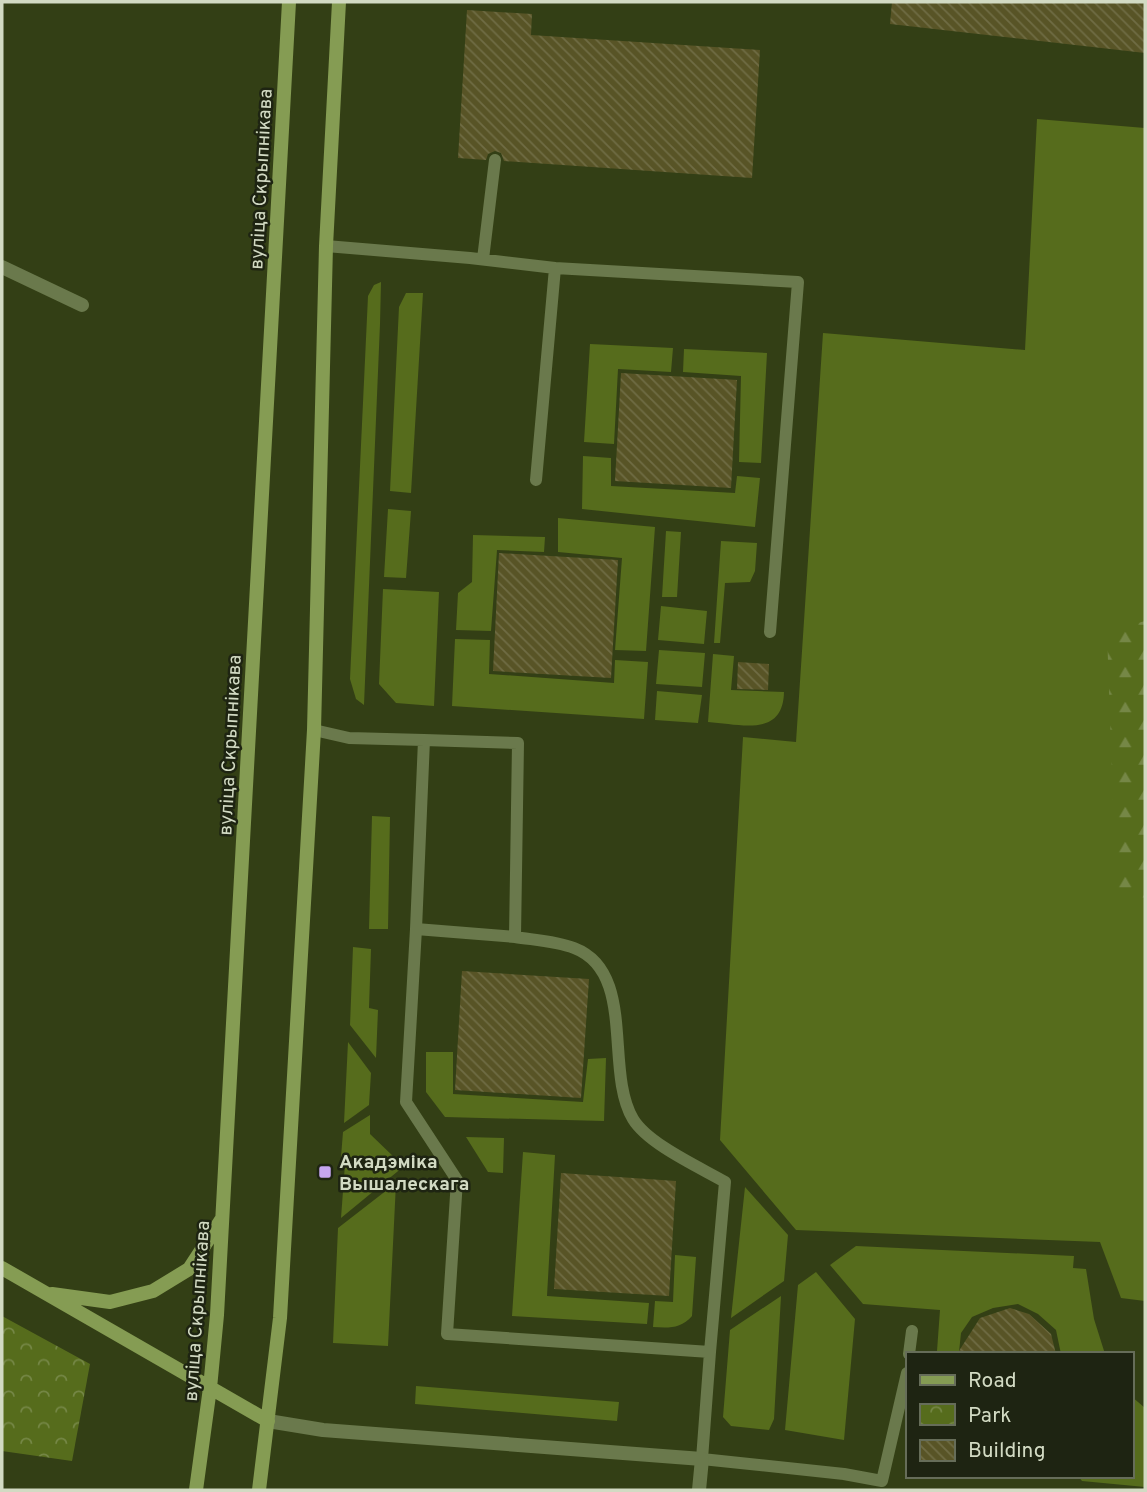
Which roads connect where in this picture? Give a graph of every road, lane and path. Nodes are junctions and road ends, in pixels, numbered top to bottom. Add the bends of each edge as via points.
1 (289, 2) edge
2 (339, 2) edge
3 (495, 160) dead end
4 (326, 246) junction
5 (483, 259) junction
6 (2, 267) edge
7 (555, 268) junction
8 (82, 305) dead end
9 (536, 480) dead end
10 (770, 632) dead end
11 (314, 730) junction
12 (424, 740) junction
13 (416, 929) junction
14 (515, 937) junction
15 (222, 1218) junction
16 (2, 1268) edge
17 (46, 1293) junction
18 (912, 1331) dead end
19 (710, 1352) junction
20 (909, 1352) edge
21 (906, 1383) edge
22 (210, 1388) junction
23 (268, 1421) junction
24 (702, 1459) junction
25 (885, 1485) edge
26 (196, 1490) edge
27 (259, 1490) edge
28 (699, 1490) edge

1 - 15 main road, вуліца Скрыпнікава
2 - 4 main road
3 - 5 lane
4 - 5 lane
4 - 11 main road
5 - 7 lane
6 - 8 street
7 - 9 lane
7 - 10 lane via 798,282
11 - 12 lane via 349,738
11 - 23 main road via 284,1263
12 - 13 lane
12 - 14 lane via 518,743
13 - 14 lane
13 - 19 lane via 406,1102 457,1180 447,1334
14 - 19 lane via 575,948 596,963 610,983 623,1090 632,1118 647,1136 726,1182
15 - 17 main road via 189,1269 153,1291 110,1302
15 - 22 main road, вуліца Скрыпнікава
16 - 17 main road
17 - 22 main road
18 - 20 lane
19 - 24 lane
21 - 25 lane
22 - 23 main road
22 - 26 main road, вуліца Скрыпнікава
23 - 24 street via 323,1430
23 - 27 main road
24 - 25 lane via 844,1474
24 - 28 street

